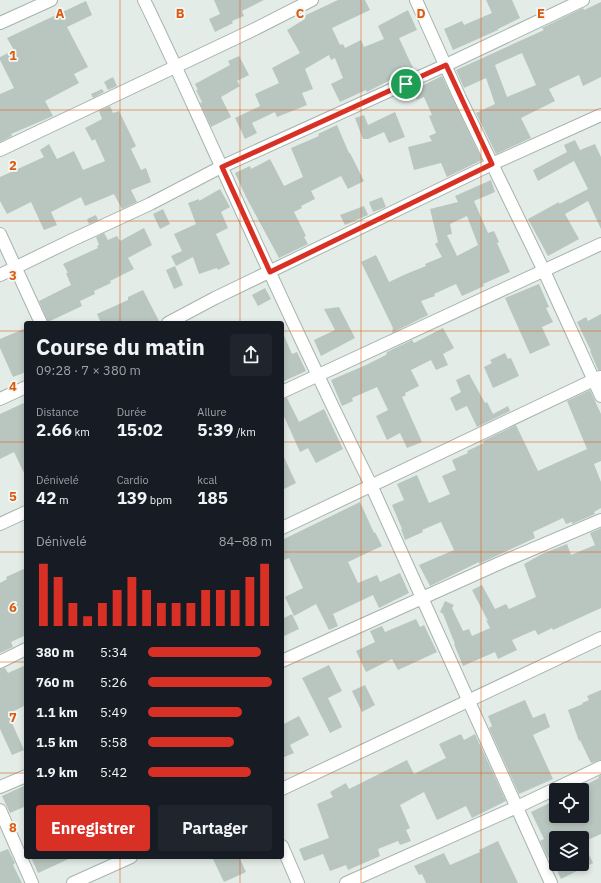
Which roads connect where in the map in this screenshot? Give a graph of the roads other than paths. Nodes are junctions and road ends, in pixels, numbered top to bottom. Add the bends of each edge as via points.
1 (51, 0) edge
2 (144, 0) edge
3 (312, 0) edge
4 (416, 0) edge
5 (583, 0) edge
6 (0, 23) edge
7 (446, 65) junction
8 (176, 66) junction
9 (601, 115) edge
10 (0, 150) edge
11 (492, 164) junction
12 (222, 167) junction
13 (0, 234) edge
14 (601, 244) edge
15 (16, 268) junction
16 (544, 271) junction
17 (270, 272) junction
18 (0, 275) edge
19 (40, 321) edge
20 (172, 321) edge
21 (318, 375) junction
22 (597, 378) edge
23 (24, 388) edge
24 (284, 391) edge
25 (601, 396) edge
26 (0, 399) edge
27 (371, 485) junction
28 (24, 513) edge
29 (601, 520) edge
30 (0, 524) edge
31 (284, 527) edge
32 (422, 598) junction
33 (601, 638) edge
34 (24, 651) edge
35 (284, 660) edge
36 (0, 662) edge
37 (469, 701) junction
38 (601, 767) edge
39 (24, 777) edge
40 (0, 787) edge
41 (284, 788) edge
42 (517, 807) junction
43 (0, 810) edge
44 (284, 851) edge
45 (127, 859) edge
46 (32, 883) edge
47 (73, 883) edge
48 (298, 883) edge
49 (346, 883) edge
50 (551, 883) edge

1 - 6 street
2 - 8 street
3 - 8 street
4 - 7 street
5 - 7 street
7 - 11 street
7 - 12 street
8 - 10 street
8 - 12 street
9 - 11 street
11 - 16 street
11 - 17 street
12 - 15 street
12 - 17 street
13 - 15 street
14 - 16 street
15 - 18 street
15 - 19 street
16 - 21 street
16 - 22 street
17 - 20 street
17 - 21 street
21 - 24 street
21 - 27 street
22 - 25 street
22 - 27 street
23 - 26 street
27 - 31 street
27 - 32 street
28 - 30 street
29 - 32 street
32 - 35 street
32 - 37 street
33 - 37 street
34 - 36 street
37 - 41 street
37 - 42 street
38 - 42 street
39 - 40 street
42 - 49 street
42 - 50 street
43 - 46 street
44 - 48 street
45 - 47 street

